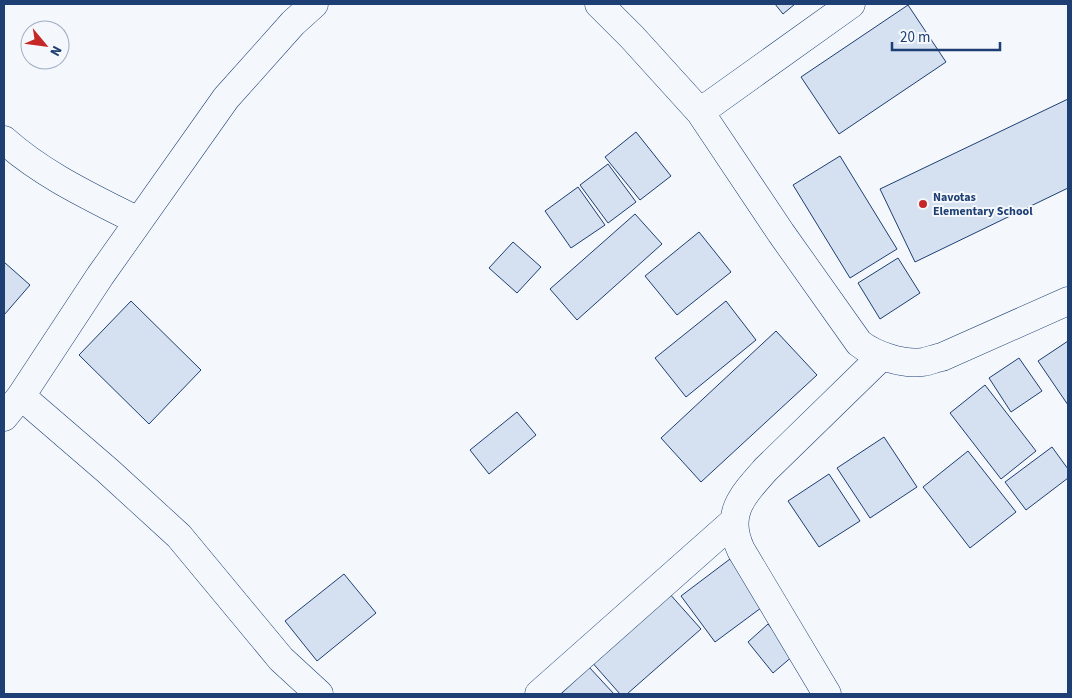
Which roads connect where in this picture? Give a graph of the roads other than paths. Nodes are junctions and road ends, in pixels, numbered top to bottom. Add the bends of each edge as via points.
1 (314, 4) edge
2 (599, 4) edge
3 (851, 4) edge
4 (700, 112) junction
5 (4, 140) edge
6 (138, 221) junction
7 (1068, 300) edge
8 (882, 356) junction
9 (21, 396) junction
10 (4, 417) edge
11 (733, 522) junction
12 (319, 694) edge
13 (539, 694) edge
14 (827, 694) edge

1 - 6 street via 226,98
2 - 4 street
3 - 4 street
4 - 8 street via 859,343
5 - 6 street via 42,170
6 - 9 street
7 - 8 street via 942,357 922,362
8 - 11 street via 750,486 740,501
9 - 10 street
9 - 12 street via 179,536 281,659
11 - 13 street
11 - 14 street via 741,550

